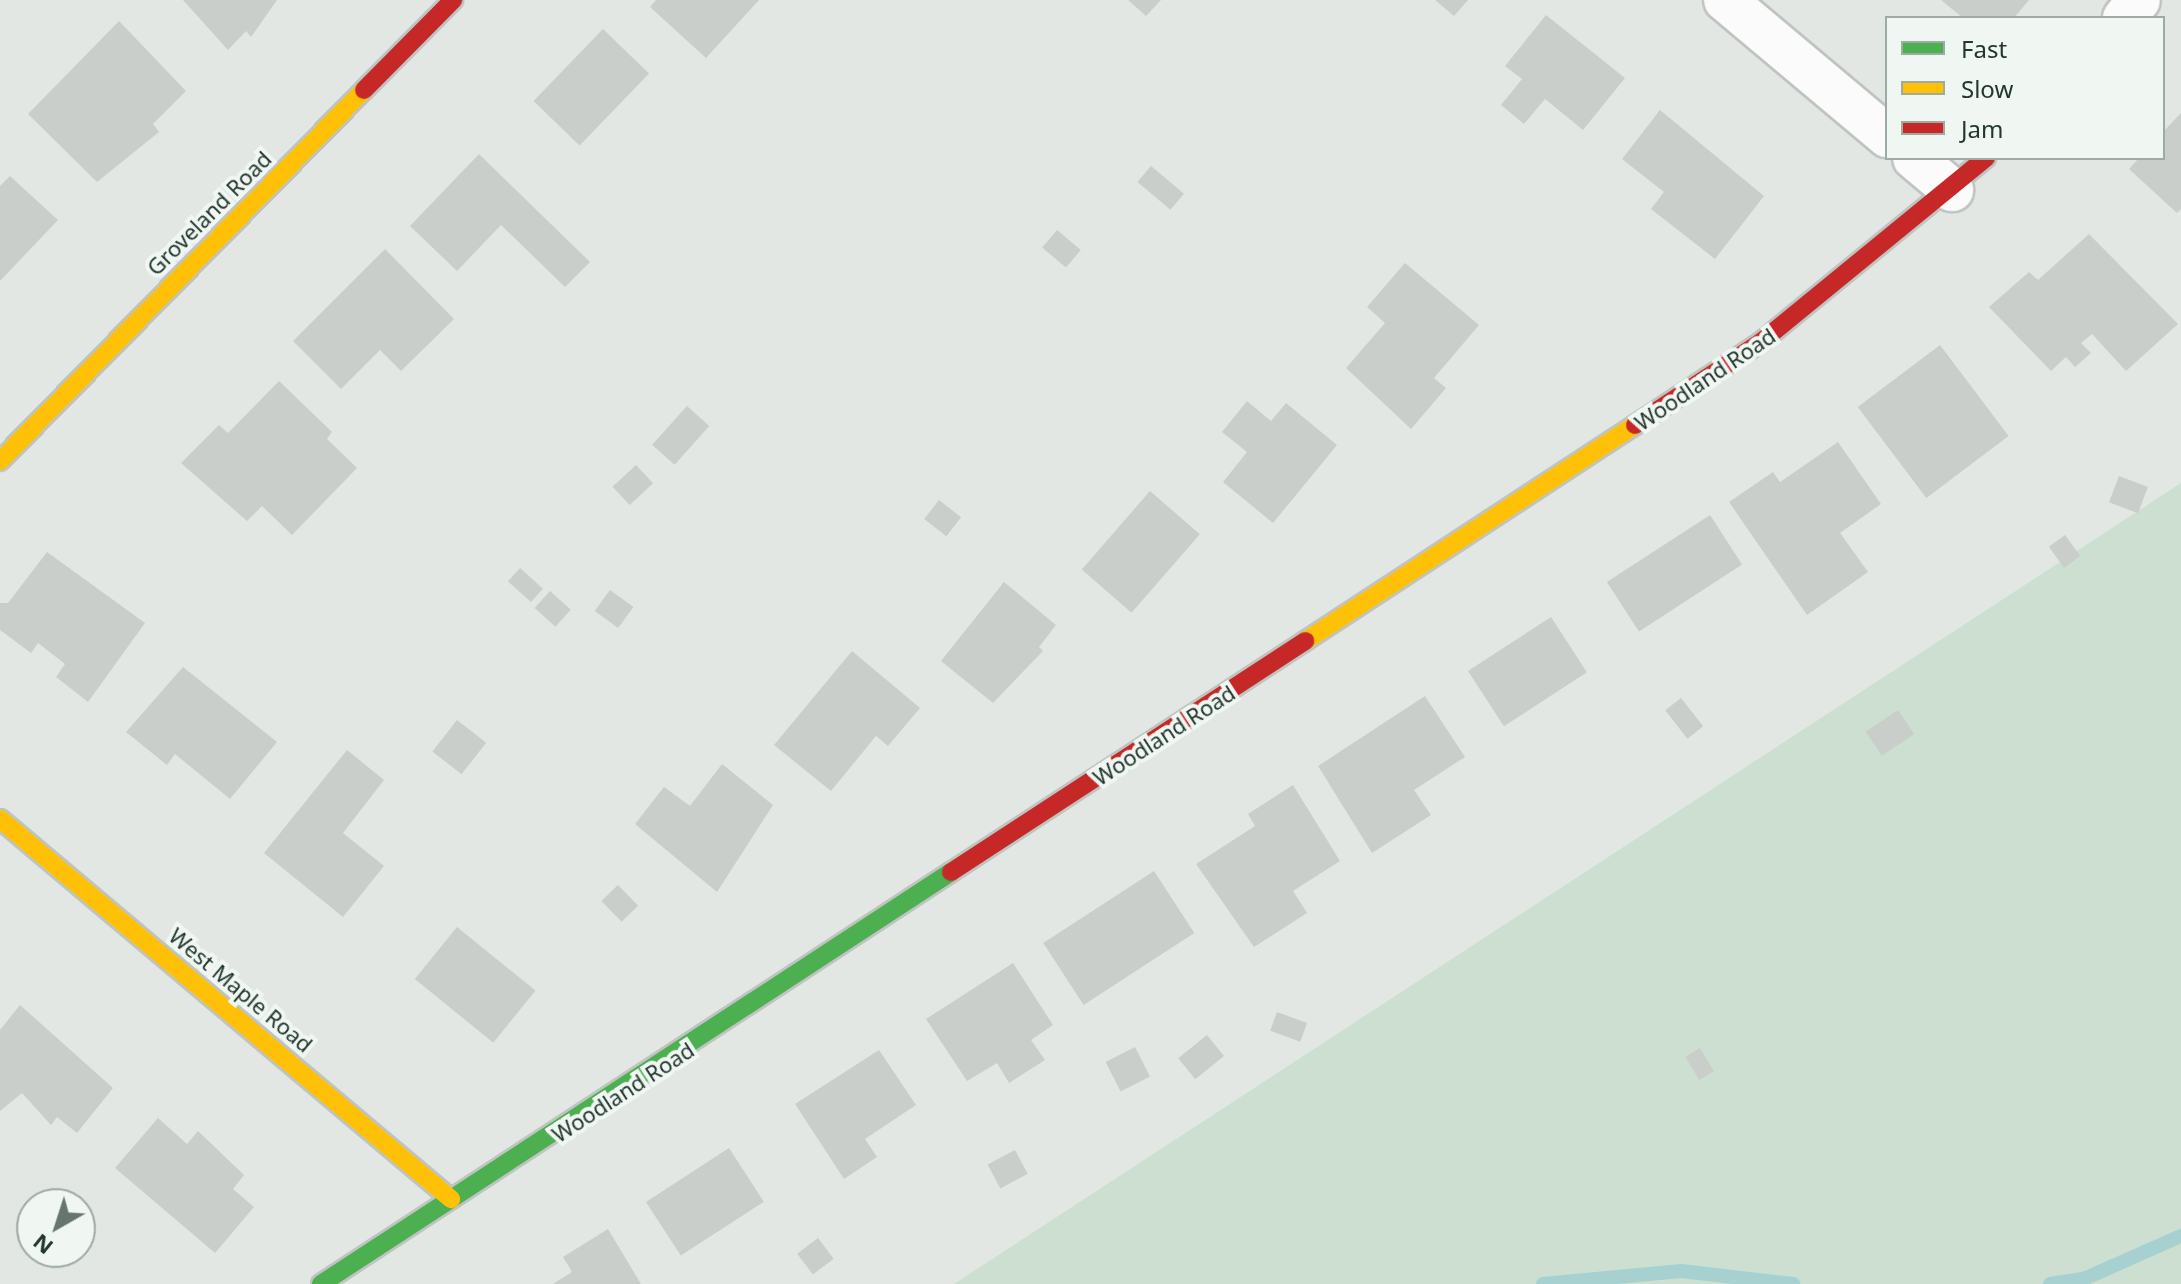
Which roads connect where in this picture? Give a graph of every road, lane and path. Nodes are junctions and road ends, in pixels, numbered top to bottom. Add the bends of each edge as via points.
1 (453, 0) edge
2 (1725, 0) edge
3 (2139, 0) edge
4 (2126, 16) edge
5 (1885, 134) edge
6 (1916, 160) edge
7 (1984, 160) edge
8 (1952, 190) junction
9 (0, 461) edge
10 (0, 819) edge
11 (451, 1199) junction
12 (321, 1284) edge

1 - 9 street, Groveland Road
2 - 5 street
3 - 4 street
6 - 8 street
7 - 8 street, Woodland Road
8 - 11 street, Woodland Road via 1761,342 547,1143
10 - 11 street, West Maple Road
11 - 12 street, Woodland Road

